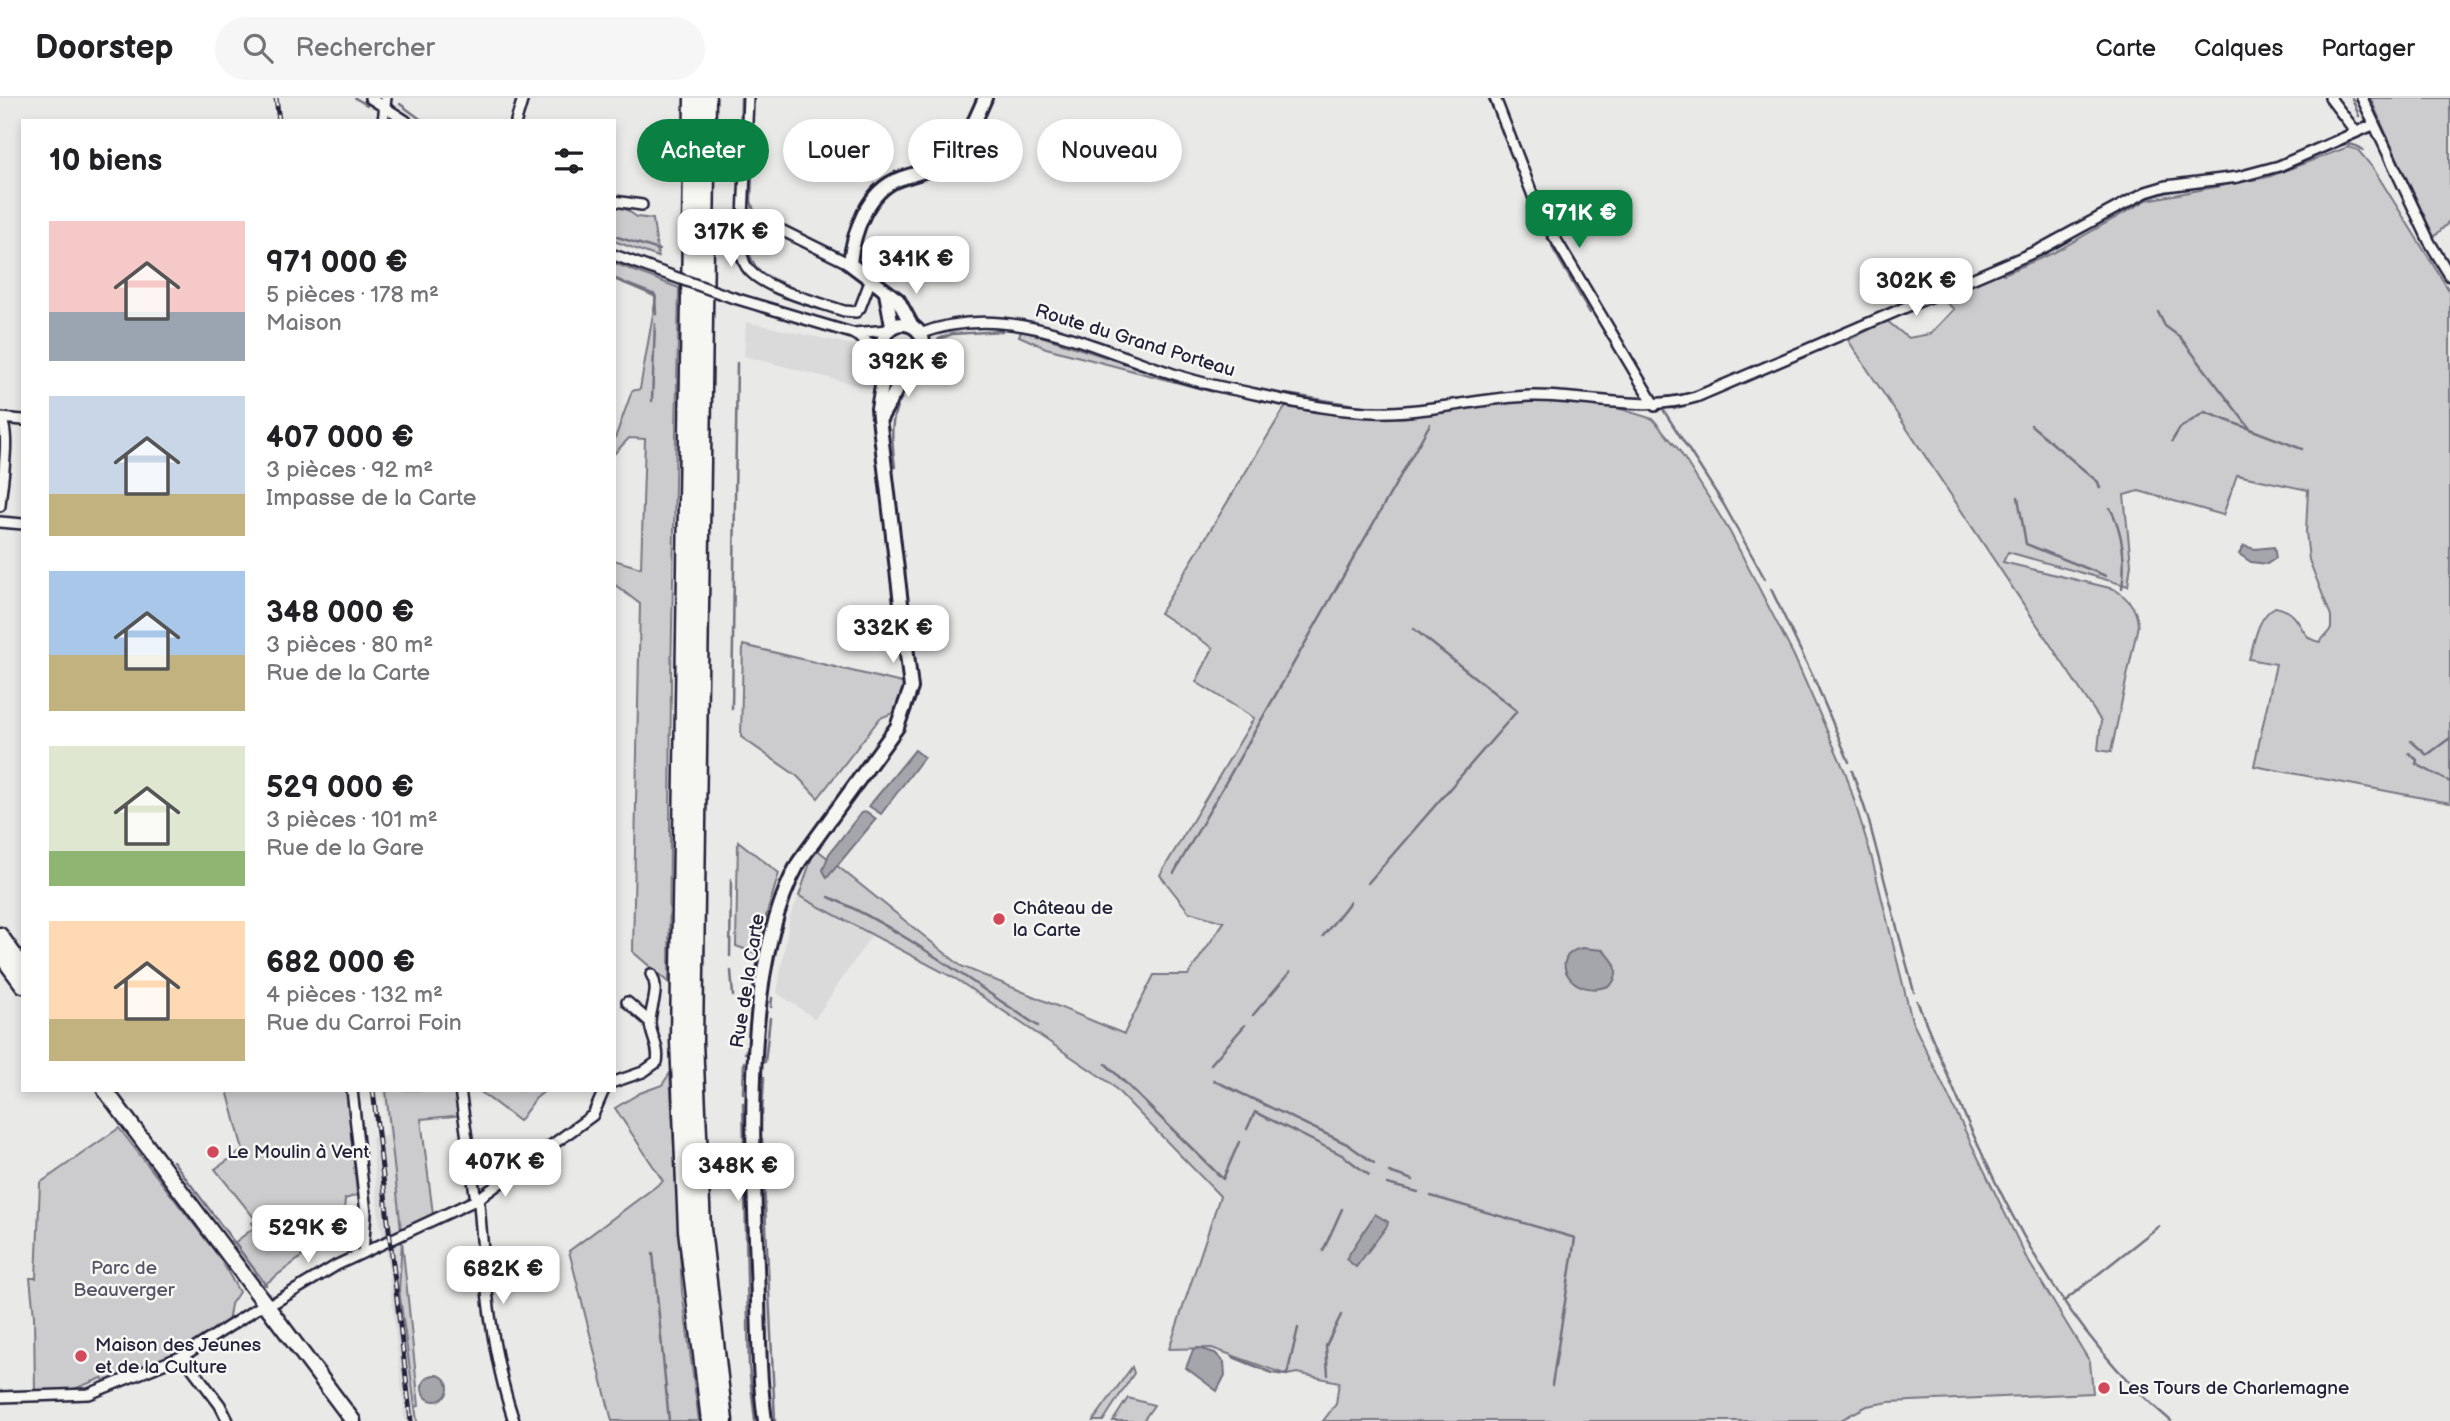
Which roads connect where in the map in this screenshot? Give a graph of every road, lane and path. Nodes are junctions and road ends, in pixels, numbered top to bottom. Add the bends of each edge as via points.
1 (370, 98) edge
2 (523, 98) edge
3 (692, 98) edge
4 (707, 98) edge
5 (748, 98) edge
6 (985, 98) edge
7 (1495, 98) edge
8 (2330, 98) edge
9 (2362, 98) edge
10 (386, 103) edge
11 (404, 119) edge
12 (517, 119) edge
13 (2373, 125) junction
14 (2356, 132) junction
15 (616, 201) edge
16 (642, 205) dead end
17 (743, 219) junction
18 (616, 257) edge
19 (850, 264) junction
20 (2450, 276) edge
21 (872, 279) junction
22 (886, 293) junction
23 (890, 328) junction
24 (916, 330) junction
25 (852, 333) junction
26 (885, 354) junction
27 (912, 362) junction
28 (1655, 406) junction
29 (0, 418) edge
30 (21, 420) edge
31 (880, 420) junction
32 (0, 506) edge
33 (0, 522) edge
34 (21, 523) edge
35 (0, 935) edge
36 (0, 954) edge
37 (21, 964) edge
38 (648, 976) dead end
39 (21, 982) edge
40 (627, 1002) dead end
41 (650, 1022) junction
42 (616, 1081) edge
43 (352, 1092) edge
44 (460, 1092) edge
45 (603, 1092) edge
46 (107, 1093) edge
47 (478, 1199) junction
48 (363, 1252) junction
49 (267, 1306) junction
50 (183, 1356) junction
51 (0, 1397) edge
52 (228, 1421) edge
53 (353, 1421) edge
54 (514, 1421) edge
55 (710, 1421) edge
56 (724, 1421) edge
57 (765, 1421) edge

1 - 10 street
2 - 12 street
3 - 55 highway via 679,1041 687,1230
4 - 56 highway via 694,1028 702,1229
5 - 17 street
6 - 19 street via 964,140 949,158 893,182 877,194 858,229
7 - 28 street via 1546,222
8 - 14 street
9 - 13 street
10 - 11 street
13 - 14 street, Route du Grand Porteau
13 - 20 street
14 - 28 street, Route du Grand Porteau via 2279,166 2146,192 2039,250 1696,397
15 - 16 street
17 - 19 street via 782,230
17 - 21 street via 744,262 751,274 766,283 856,312
18 - 25 street, bridge
19 - 21 street
21 - 22 street
22 - 23 street via 892,309
22 - 24 street via 903,307
23 - 24 street
23 - 25 street
23 - 26 street via 882,343
24 - 27 street via 923,346
24 - 28 street, Route du Grand Porteau via 962,322 1013,324 1213,385 1351,410 1428,410 1533,396
25 - 26 street
26 - 27 street via 903,364
26 - 31 street, Rue de la Carte
27 - 31 street
29 - 30 street
29 - 32 street via 5,428
31 - 57 street, Rue de la Carte via 911,670 910,697 897,727 818,833 788,882 773,928 755,1064 753,1144
33 - 34 street
35 - 37 main road
36 - 39 main road
38 - 41 street via 655,986
40 - 41 street
41 - 42 street via 659,1052 657,1062
43 - 48 street via 366,1213
44 - 47 street
45 - 47 street via 593,1115
46 - 49 main road
47 - 48 street
47 - 54 street via 490,1323
48 - 49 street
49 - 50 street
49 - 53 main road
50 - 51 street via 89,1394
50 - 52 street

